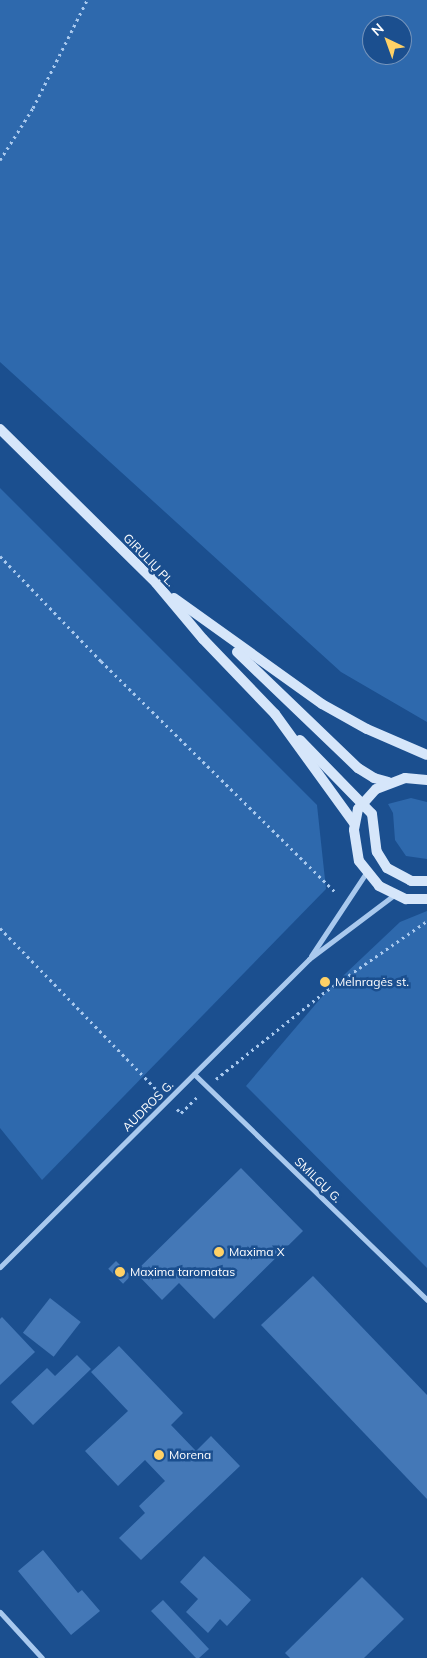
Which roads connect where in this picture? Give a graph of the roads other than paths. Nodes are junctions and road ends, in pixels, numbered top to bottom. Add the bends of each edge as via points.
1 (0, 429) edge
2 (156, 583) junction
3 (213, 628) junction
4 (275, 714) junction
5 (427, 755) edge
6 (427, 780) edge
7 (388, 782) junction
8 (362, 803) junction
9 (354, 823) junction
10 (366, 873) junction
11 (427, 880) edge
12 (394, 895) junction
13 (427, 899) edge
14 (309, 959) junction
15 (194, 1074) junction
16 (0, 1268) edge
17 (427, 1300) edge
18 (0, 1612) edge
19 (42, 1658) edge

1 - 2 main road, GIRULIŲ PL.
2 - 3 main road
2 - 4 main road, GIRULIŲ PL. via 203,639
3 - 5 main road via 322,704 367,730
3 - 7 main road via 358,768
4 - 8 main road, GIRULIŲ PL.
4 - 9 main road, GIRULIŲ PL.
6 - 7 main road via 405,778
7 - 8 main road
8 - 9 main road
8 - 11 main road, GIRULIŲ PL. via 372,814 377,852 387,868 410,881
9 - 10 main road via 355,844
10 - 12 main road via 378,886
10 - 14 street, AUDROS G.
12 - 13 main road via 406,899
12 - 14 street, AUDROS G.
14 - 15 street, AUDROS G.
15 - 16 street, AUDROS G.
15 - 17 street, SMILGŲ G.
18 - 19 street

